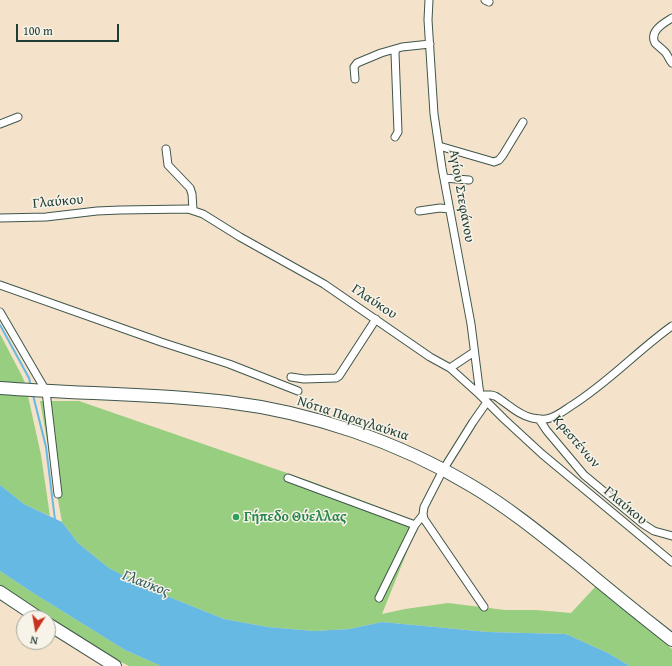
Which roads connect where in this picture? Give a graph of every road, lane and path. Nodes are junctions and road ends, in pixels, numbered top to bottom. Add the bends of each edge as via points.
1 (429, 0) edge
2 (672, 18) edge
3 (430, 44) junction
4 (396, 49) junction
5 (672, 63) edge
6 (355, 79) dead end
7 (18, 117) dead end
8 (523, 122) dead end
9 (0, 124) edge
10 (395, 137) dead end
11 (439, 146) junction
12 (166, 149) dead end
13 (444, 178) junction
14 (469, 180) dead end
15 (449, 209) junction
16 (192, 210) junction
17 (418, 211) dead end
18 (0, 218) edge
19 (0, 285) edge
20 (0, 312) edge
21 (376, 319) junction
22 (672, 326) edge
23 (474, 352) junction
24 (450, 368) junction
25 (291, 377) dead end
26 (0, 388) edge
27 (37, 391) junction
28 (298, 391) dead end
29 (480, 395) junction
30 (487, 402) junction
31 (540, 418) junction
32 (442, 470) junction
33 (288, 478) dead end
34 (58, 494) dead end
35 (423, 515) junction
36 (415, 525) junction
37 (672, 536) edge
38 (672, 562) edge
39 (0, 592) edge
40 (379, 598) dead end
41 (484, 607) dead end
42 (27, 610) edge
43 (56, 629) edge
44 (672, 640) edge
45 (115, 666) edge

1 - 3 street, Αγίου Στεφάνου
2 - 5 street via 657,28 654,39
3 - 4 street
3 - 11 street, Αγίου Στεφάνου
4 - 6 street via 357,63 354,67
4 - 10 street via 398,132
7 - 9 street
8 - 11 street via 503,155 494,162
11 - 13 street, Αγίου Στεφάνου
12 - 16 street via 168,165 190,188
13 - 14 street
13 - 15 street, Αγίου Στεφάνου
15 - 17 street
15 - 23 street, Αγίου Στεφάνου
16 - 18 street, Γλαύκου via 109,210 54,217
16 - 21 street, Γλαύκου via 324,284
19 - 28 street via 229,364
20 - 27 street
21 - 24 street, Γλαύκου
21 - 25 street via 336,378
22 - 31 street via 605,383 578,402 552,418
23 - 24 street
23 - 29 street, Αγίου Στεφάνου
24 - 29 street, Γλαύκου
26 - 27 main road, Νότια Παραγλαύκια
27 - 32 main road, Νότια Παραγλαύκια via 227,402 279,411 377,440
27 - 34 street
29 - 30 street, Γλαύκου
29 - 31 street via 495,396 519,412
30 - 32 street
30 - 38 street, Γλαύκου via 542,454
31 - 37 street, Κρεστένων via 547,431 582,473 643,524 654,531
32 - 35 street via 424,507
32 - 44 main road, Νότια Παραγλαύκια via 472,486 521,520
33 - 36 street
35 - 36 street
35 - 41 street
36 - 40 street
39 - 42 main road
43 - 45 main road

